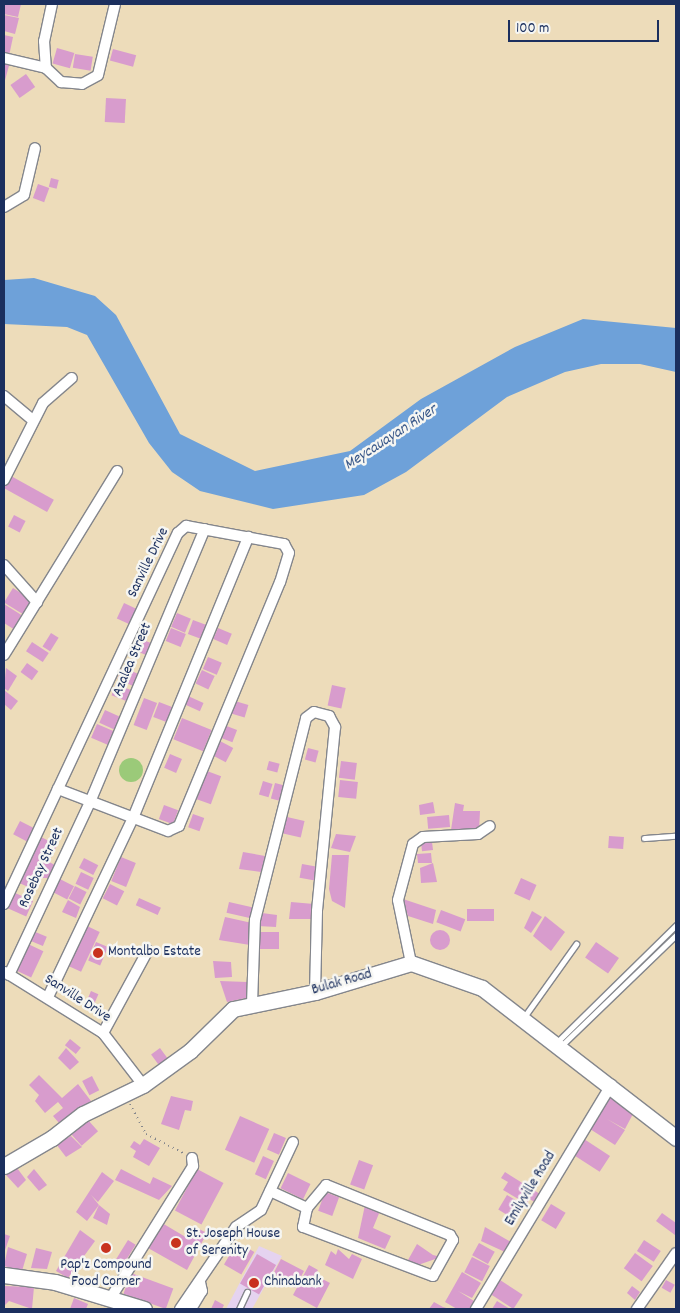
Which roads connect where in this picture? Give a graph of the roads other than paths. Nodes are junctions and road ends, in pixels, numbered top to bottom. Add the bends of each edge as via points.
1 (52, 4) edge
2 (115, 4) edge
3 (4, 58) edge
4 (46, 68) junction
5 (35, 148) dead end
6 (4, 207) edge
7 (72, 378) dead end
8 (4, 396) edge
9 (33, 420) junction
10 (118, 471) dead end
11 (4, 480) edge
12 (205, 529) junction
13 (248, 537) junction
14 (4, 565) edge
15 (36, 602) junction
16 (4, 655) edge
17 (58, 789) junction
18 (90, 802) junction
19 (133, 818) junction
20 (490, 826) dead end
21 (676, 836) edge
22 (644, 838) dead end
23 (4, 904) edge
24 (676, 926) edge
25 (676, 935) edge
26 (576, 944) dead end
27 (148, 950) dead end
28 (411, 963) junction
29 (6, 973) edge
30 (314, 992) junction
31 (48, 997) junction
32 (252, 1004) junction
33 (524, 1017) junction
34 (103, 1033) junction
35 (559, 1044) junction
36 (143, 1085) junction
37 (612, 1085) junction
38 (676, 1138) edge
39 (293, 1142) dead end
40 (192, 1158) road end
41 (4, 1166) edge
42 (270, 1192) junction
43 (307, 1208) junction
44 (676, 1253) edge
45 (4, 1275) edge
46 (200, 1282) junction
47 (247, 1292) dead end
48 (110, 1299) junction
49 (137, 1308) edge
50 (180, 1309) edge
51 (192, 1309) edge
52 (239, 1309) edge
53 (476, 1309) edge
54 (637, 1309) edge

1 - 4 street via 44,41
2 - 4 street via 98,75 82,84 61,82
3 - 4 street
5 - 6 street via 24,195
7 - 9 street via 43,403
8 - 9 street
9 - 11 street
10 - 15 street
12 - 13 street, Sanville Drive
12 - 17 street, Sanville Drive via 186,526 178,534
12 - 18 street, Azalea Street
13 - 19 street
13 - 19 street, Sanville Drive via 284,544 289,553 174,829 168,832
14 - 15 street
15 - 16 street
17 - 18 street
17 - 23 street, Sanville Drive
18 - 19 street
18 - 29 street, Rosebay Street
19 - 31 street
20 - 28 street via 478,834 423,837 413,844 398,900
21 - 22 lane
24 - 35 lane
25 - 35 lane
26 - 33 lane
27 - 34 street
28 - 30 street, Bulak Road
28 - 33 street via 482,988
29 - 31 street, Sanville Drive
30 - 32 street, Bulak Road
30 - 32 street via 317,911 335,727 329,716 314,712 306,718 255,920
31 - 34 street, Sanville Drive
32 - 36 street, Bulak Road via 218,1020 190,1051
33 - 35 street
34 - 36 street, Sanville Drive
35 - 37 street
36 - 41 street, Bulak Road via 126,1096 83,1114
37 - 38 street
37 - 53 street, Emilyville Road
39 - 42 street
40 - 48 street via 194,1166
42 - 43 street
42 - 46 street via 256,1216 230,1233
43 - 43 street via 301,1222 307,1230 427,1277 433,1276 453,1240 450,1234 331,1186 321,1188
44 - 54 street
45 - 48 street via 55,1282
46 - 50 street
46 - 51 street via 202,1291
47 - 52 lane
48 - 49 street

